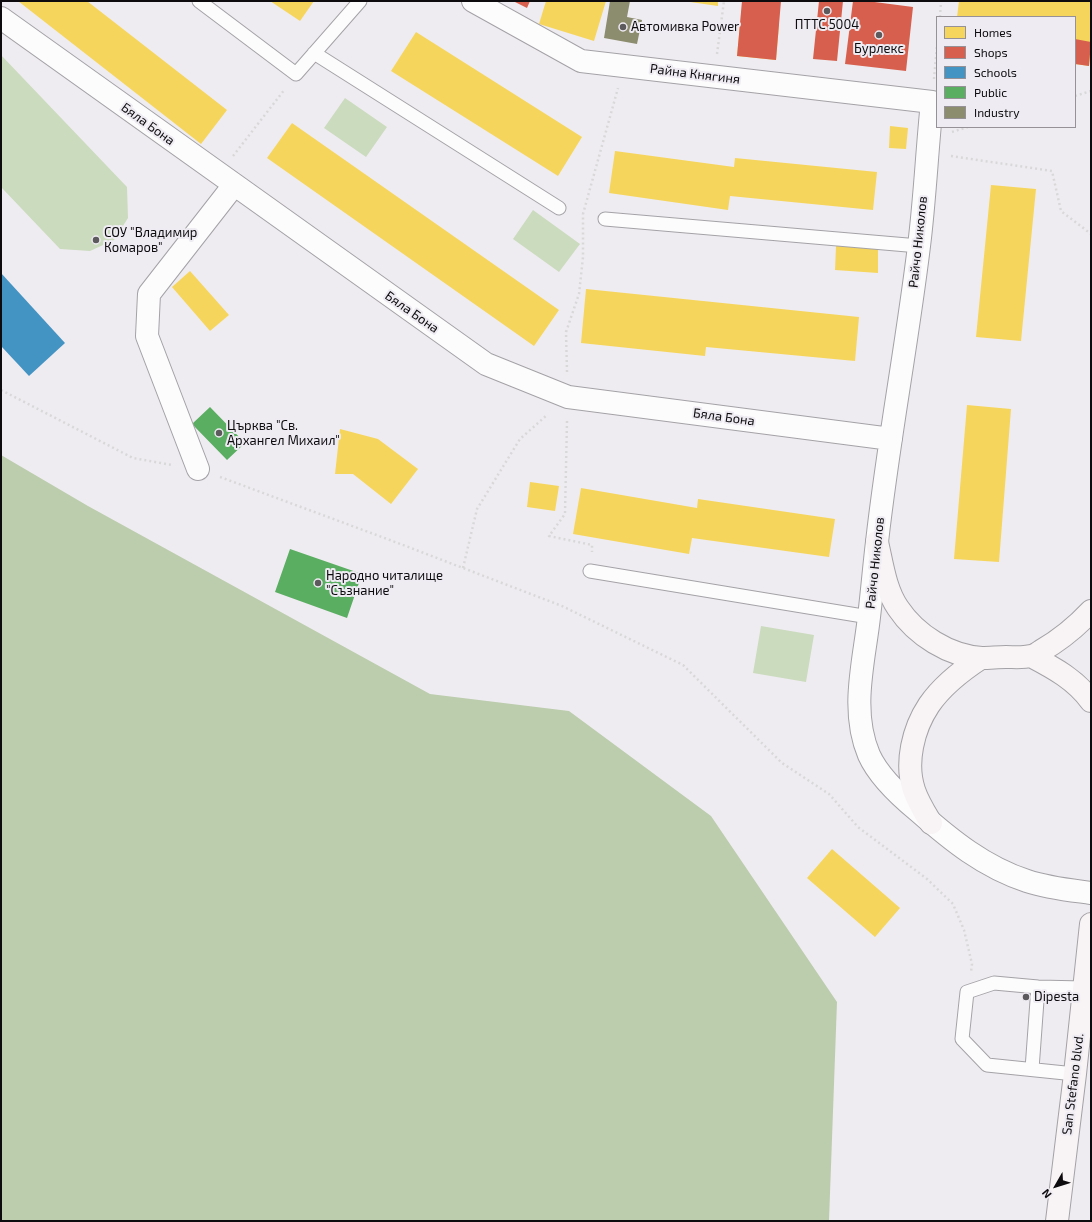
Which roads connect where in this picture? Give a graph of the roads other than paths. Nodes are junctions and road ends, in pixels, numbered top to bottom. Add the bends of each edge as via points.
1 (199, 1) edge
2 (360, 1) edge
3 (473, 1) edge
4 (1, 18) edge
5 (314, 53) junction
6 (932, 102) joint
7 (227, 180) junction
8 (559, 208) road end
9 (605, 219) road end
10 (919, 246) junction
11 (891, 439) junction
12 (198, 469) road end
13 (877, 542) junction
14 (590, 571) road end
15 (1091, 611) edge
16 (869, 617) junction
17 (1031, 656) junction
18 (981, 658) junction
19 (1091, 701) edge
20 (931, 823) junction
21 (1091, 893) edge
22 (1091, 924) edge
23 (1038, 987) junction
24 (1084, 988) junction
25 (1032, 1069) junction
26 (1075, 1074) junction
27 (1057, 1221) edge

1 - 5 lane via 296,74
2 - 5 lane
3 - 6 street, Райна Княгиня via 581,62
4 - 7 street, Бяла Бона
5 - 8 lane
6 - 10 street, Райчо Николов
7 - 11 street, Бяла Бона via 486,364 568,397
7 - 12 street via 149,294 146,336
9 - 10 lane
10 - 11 street, Райчо Николов
11 - 13 street, Райчо Николов
13 - 16 street, Райчо Николов
13 - 18 main road via 889,590 897,608 910,623 924,636 941,646
14 - 16 lane
15 - 17 main road via 1051,646
16 - 20 street, Райчо Николов via 860,683 860,721 863,738 870,757 881,773 909,804
17 - 18 main road
17 - 19 main road via 1072,681
18 - 20 main road via 955,677 929,706 914,742 910,767 914,791
20 - 21 street, Райчо Николов via 971,854 1010,875 1042,885
22 - 24 main road, San Stefano blvd.
23 - 24 lane
23 - 25 lane
23 - 25 lane via 994,983 967,992 962,1039 987,1065
24 - 26 main road, San Stefano blvd.
25 - 26 lane
26 - 27 main road, San Stefano blvd.

